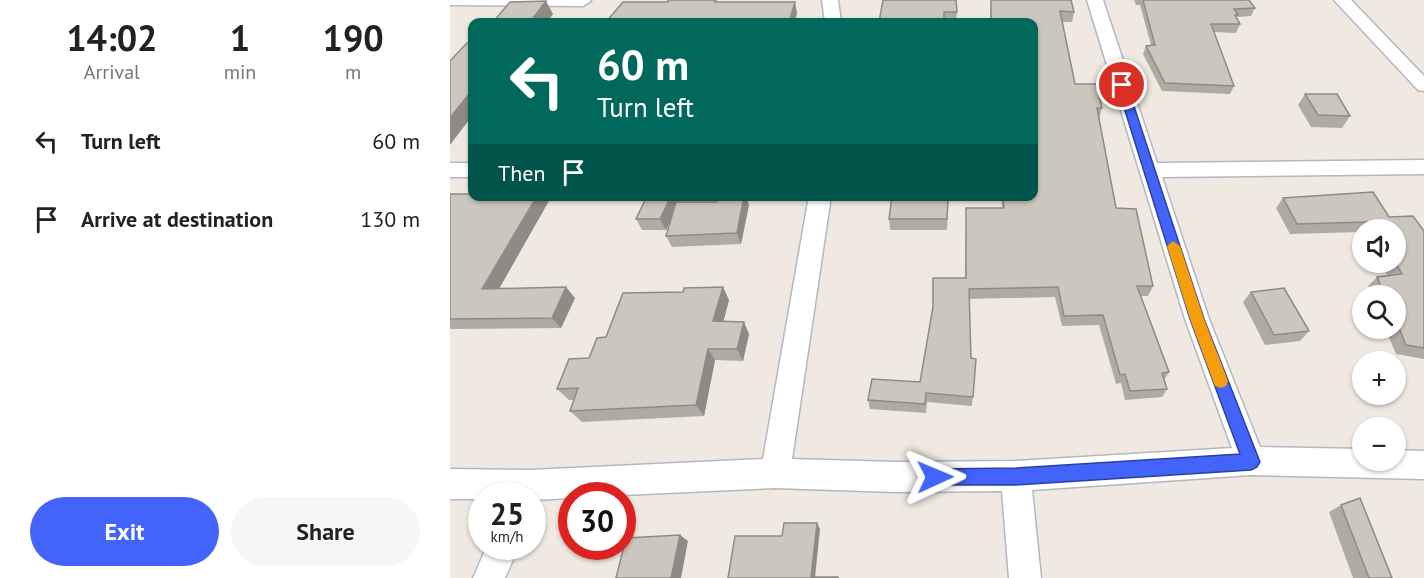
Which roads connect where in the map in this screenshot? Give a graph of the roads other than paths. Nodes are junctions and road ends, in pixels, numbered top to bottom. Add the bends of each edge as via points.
1 (450, 0) edge
2 (830, 0) edge
3 (1095, 0) edge
4 (1342, 0) edge
5 (581, 4) edge
6 (832, 18) edge
7 (1424, 86) edge
8 (1424, 167) edge
9 (450, 170) edge
10 (468, 170) edge
11 (1149, 170) junction
12 (819, 201) edge
13 (1251, 462) junction
14 (1424, 465) edge
15 (775, 473) junction
16 (1016, 476) junction
17 (450, 484) edge
18 (468, 485) edge
19 (546, 489) edge
20 (497, 560) edge
21 (489, 578) edge
22 (1025, 578) edge

1 - 5 street
2 - 6 street
3 - 11 street
4 - 7 street
8 - 11 street
9 - 10 street
11 - 13 street via 1197,319
12 - 15 street
13 - 14 street
13 - 16 street
15 - 16 street
15 - 19 street
16 - 22 street
17 - 18 street
20 - 21 street

